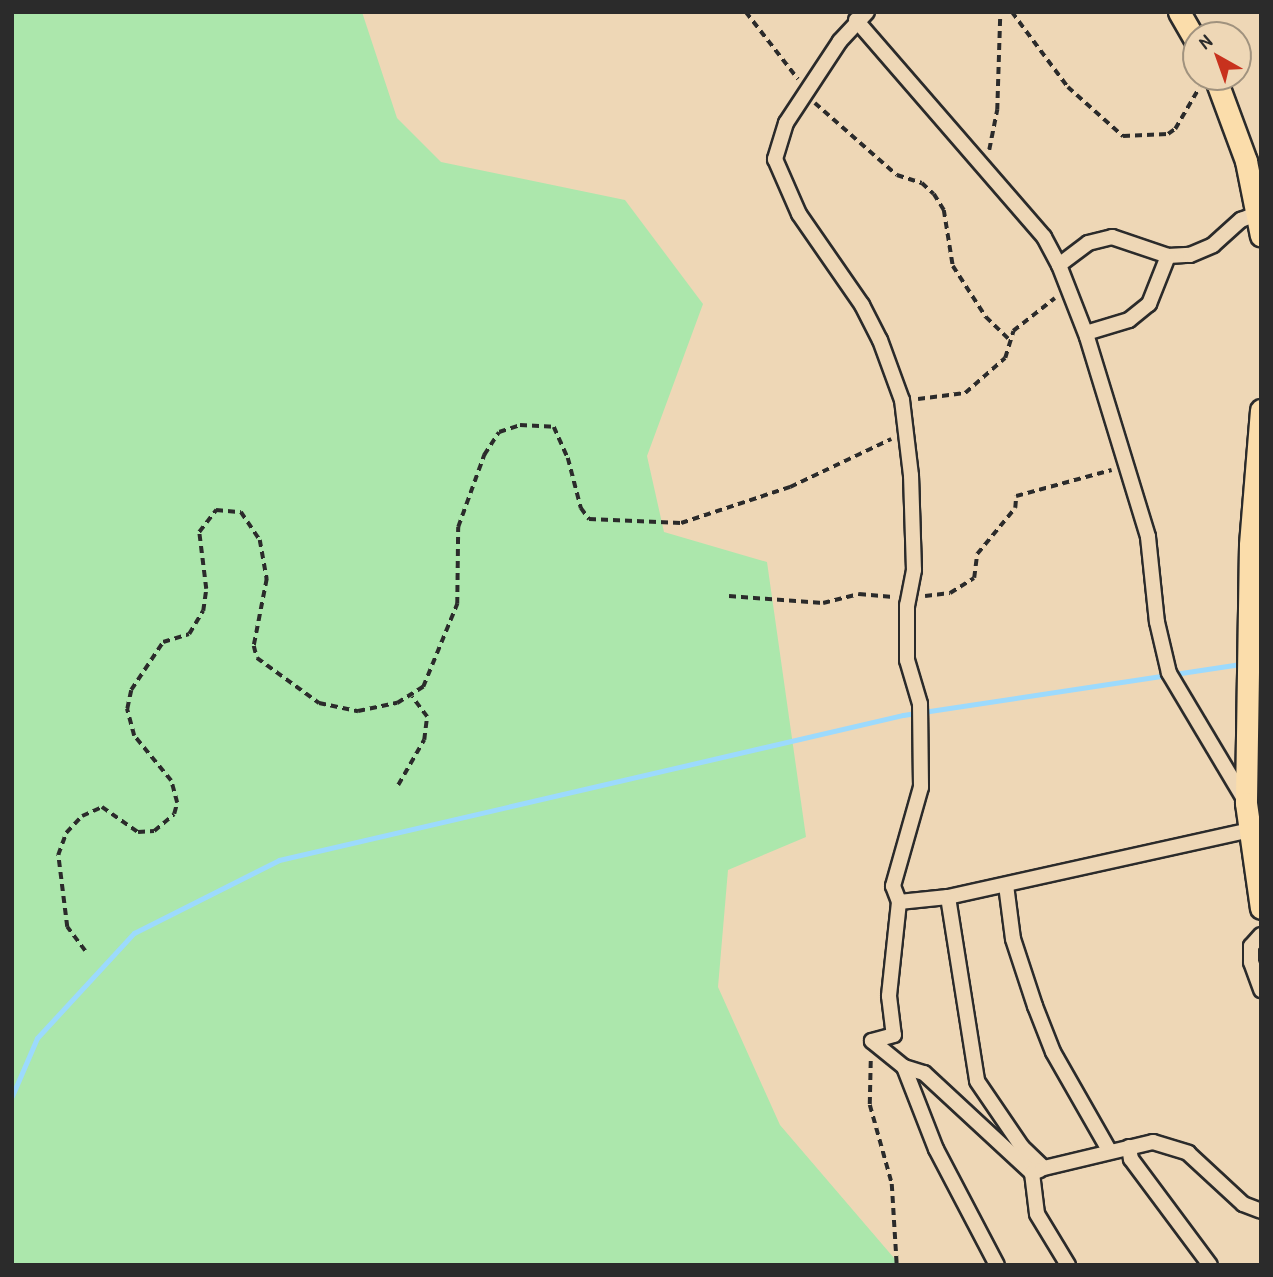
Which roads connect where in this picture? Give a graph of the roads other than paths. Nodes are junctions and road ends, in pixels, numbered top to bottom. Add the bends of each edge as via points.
1 (862, 16) edge
2 (1220, 91) edge
3 (1258, 213) junction
4 (1261, 236) edge
5 (1168, 256) junction
6 (1059, 265) junction
7 (1086, 333) junction
8 (1261, 410) edge
9 (1246, 803) junction
10 (1250, 830) junction
11 (1006, 885) junction
12 (948, 897) junction
13 (899, 902) junction
14 (1261, 908) edge
15 (1261, 935) edge
16 (1261, 990) edge
17 (904, 1067) junction
18 (1129, 1147) junction
19 (1110, 1150) junction
20 (1038, 1171) junction
21 (1261, 1211) edge
22 (997, 1265) edge
23 (1068, 1265) edge
24 (1210, 1265) edge

1 - 6 street via 1044,237
1 - 13 street via 777,142 780,179 818,245 862,305 902,400 914,555 907,660 920,704 921,787 893,886
2 - 3 main road via 1242,149
3 - 4 main road
3 - 5 street via 1241,219 1199,252
5 - 6 street via 1111,237 1088,243
5 - 7 street via 1149,304 1129,320
6 - 7 street
7 - 9 street via 1148,537 1157,622 1169,673
8 - 9 main road via 1250,545
9 - 10 main road
10 - 11 street
10 - 14 main road
11 - 12 street
11 - 19 street via 1013,939 1040,1017 1084,1112
12 - 13 street
12 - 20 street via 976,1081
13 - 17 street via 889,996 894,1035 872,1041
15 - 16 street via 1251,946 1251,962
17 - 20 street via 923,1073
17 - 22 street via 936,1149
18 - 19 street
18 - 21 street via 1153,1142 1188,1153 1242,1204
18 - 24 street via 1130,1160
19 - 20 street via 1068,1166
20 - 23 street via 1037,1214

